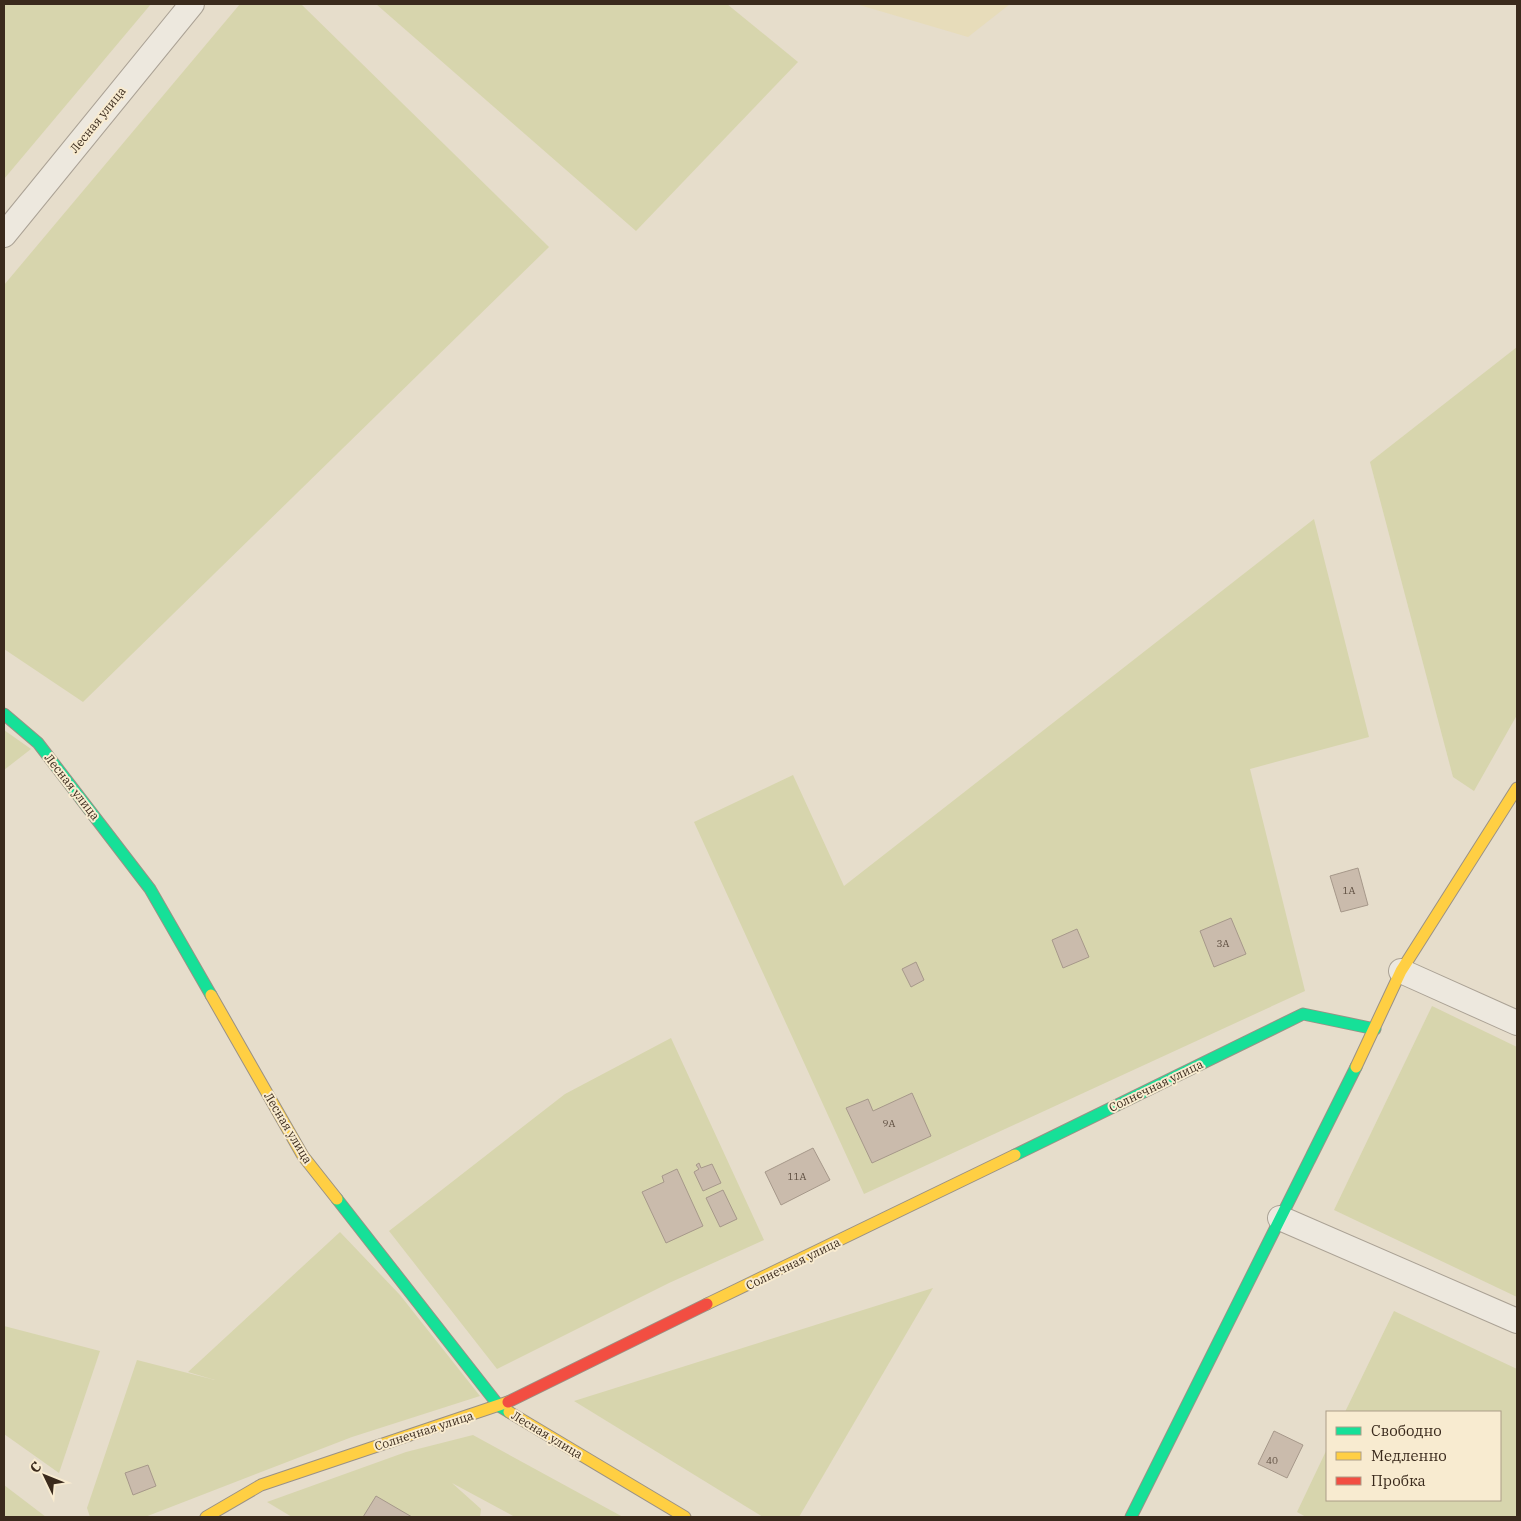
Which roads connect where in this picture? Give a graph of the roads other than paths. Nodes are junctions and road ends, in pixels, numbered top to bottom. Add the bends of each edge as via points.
1 (192, 4) edge
2 (4, 235) edge
3 (4, 714) edge
4 (1517, 788) edge
5 (1401, 971) junction
6 (1517, 1023) edge
7 (1375, 1029) junction
8 (1280, 1218) junction
9 (1517, 1321) edge
10 (498, 1406) junction
11 (206, 1517) edge
12 (685, 1517) edge
13 (1131, 1517) edge

1 - 2 street, Лесная улица
3 - 10 street, Лесная улица via 38,743 150,889 303,1156
4 - 5 street
5 - 6 street
5 - 7 street
7 - 8 street
7 - 10 street, Солнечная улица via 1303,1014
8 - 9 street
8 - 13 street
10 - 11 street, Солнечная улица via 261,1485
10 - 12 street, Лесная улица

